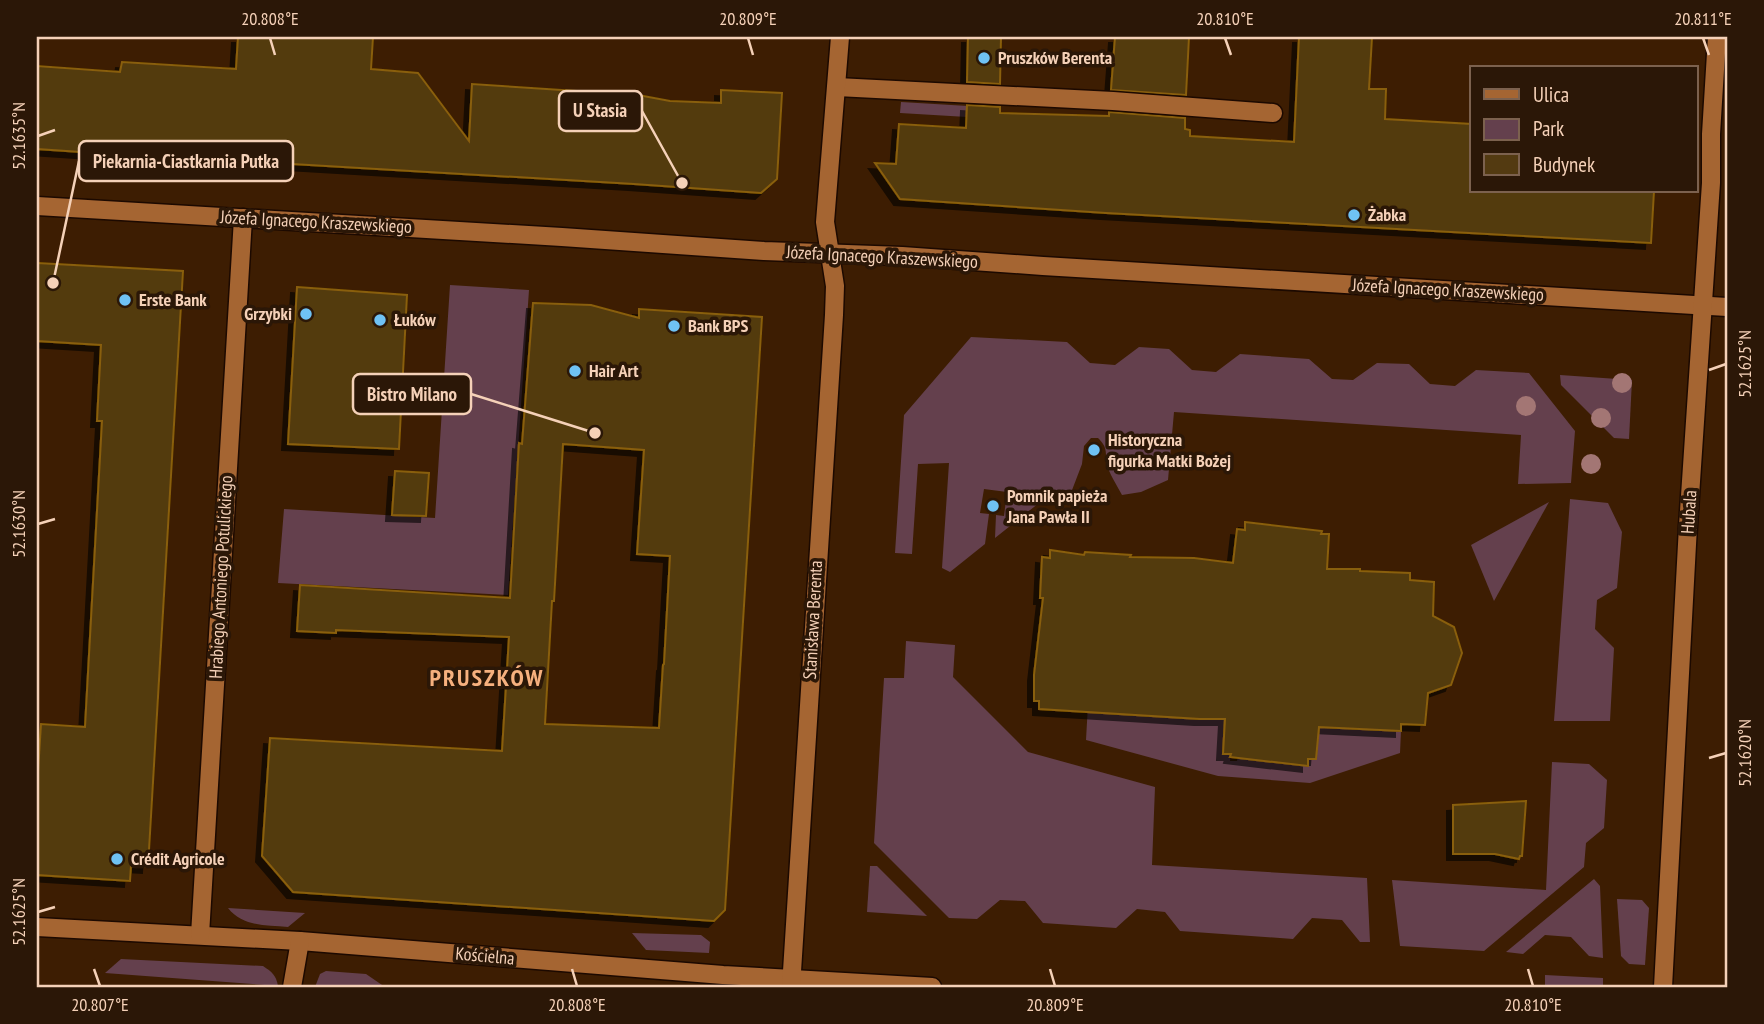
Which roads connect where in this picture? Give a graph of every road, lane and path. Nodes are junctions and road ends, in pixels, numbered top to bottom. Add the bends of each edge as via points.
1 (840, 37) edge
2 (1717, 37) edge
3 (837, 87) junction
4 (1273, 113) dead end
5 (37, 206) edge
6 (243, 218) junction
7 (830, 254) junction
8 (1703, 306) junction
9 (1727, 307) edge
10 (37, 927) edge
11 (200, 935) junction
12 (300, 941) junction
13 (791, 983) edge
14 (292, 987) edge
15 (932, 987) edge
16 (1663, 987) edge

1 - 3 street, Stanisława Berenta
2 - 8 street, Hubala
3 - 4 street
3 - 7 street, Stanisława Berenta via 825,222
5 - 6 street, Józefa Ignacego Kraszewskiego
6 - 7 street, Józefa Ignacego Kraszewskiego
6 - 11 street, Hrabiego Antoniego Potulickiego
7 - 8 street, Józefa Ignacego Kraszewskiego
7 - 13 street, Stanisława Berenta via 834,315
8 - 9 street, Józefa Ignacego Kraszewskiego
8 - 16 street, Hubala
10 - 11 street, Kościelna
11 - 12 street, Kościelna
12 - 13 street, Kościelna
12 - 14 street
13 - 15 street, Kościelna

